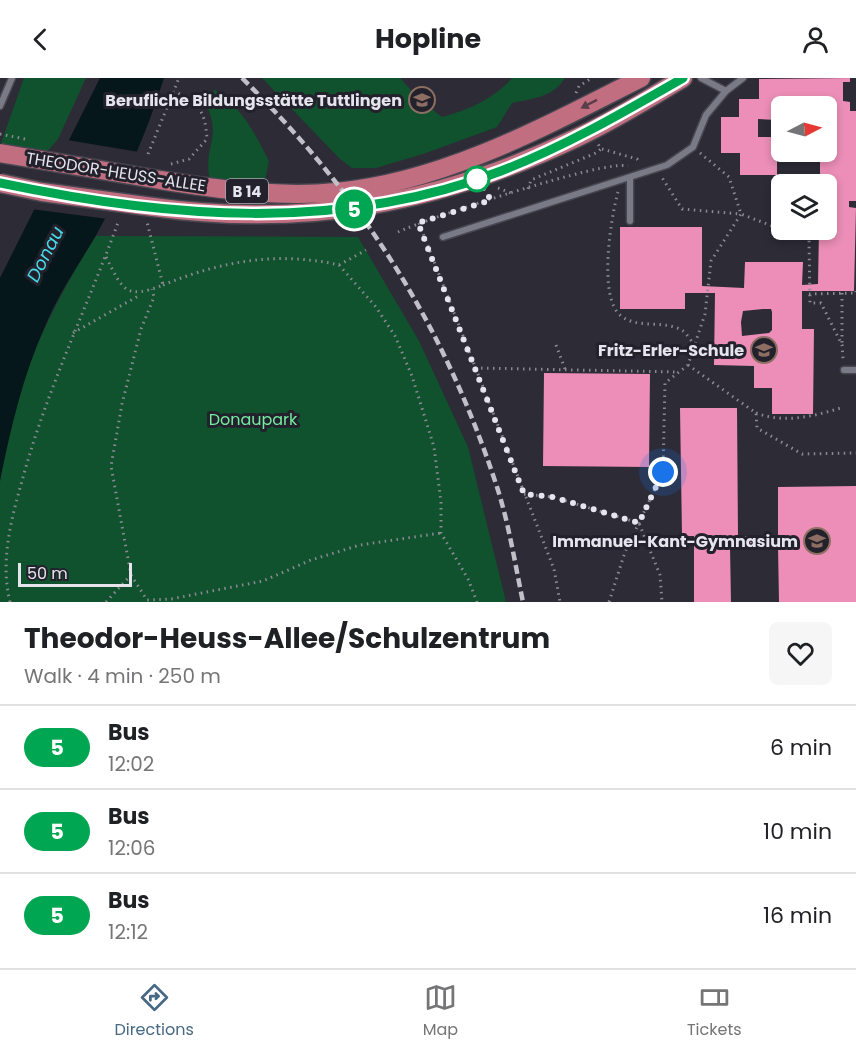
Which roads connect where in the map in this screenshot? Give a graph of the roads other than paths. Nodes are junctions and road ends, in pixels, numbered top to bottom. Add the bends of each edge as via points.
1 (12, 78) edge
2 (641, 78) edge
3 (683, 78) edge
4 (701, 78) edge
5 (743, 78) edge
6 (726, 91) junction
7 (0, 106) edge
8 (0, 153) edge
9 (630, 177) junction
10 (0, 183) edge
11 (630, 221) dead end
12 (443, 237) dead end
13 (844, 370) road end
14 (856, 370) edge

1 - 7 lane
2 -> 8 main road, THEODOR-HEUSS-ALLEE / B 14, bridge via 489,152 365,188 334,193 224,190 163,173
3 - 10 main road, THEODOR-HEUSS-ALLEE / B 14, bridge via 597,128 501,171 373,206 297,214 150,213
4 - 6 lane
5 - 6 lane
6 - 9 lane via 706,115 693,147 667,165
9 - 11 lane
9 - 12 lane
13 - 14 lane

